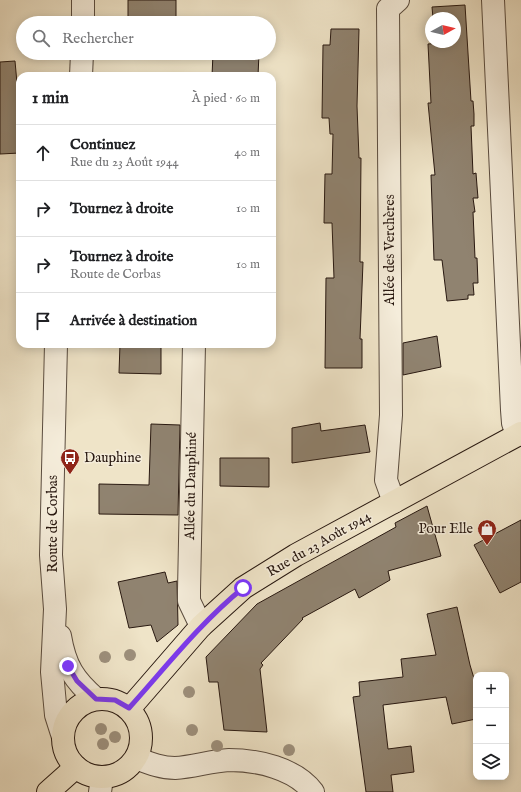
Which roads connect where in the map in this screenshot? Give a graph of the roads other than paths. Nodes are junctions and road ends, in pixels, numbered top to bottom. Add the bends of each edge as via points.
1 (84, 0) edge
2 (398, 0) edge
3 (493, 0) edge
4 (83, 16) edge
5 (82, 60) edge
6 (81, 72) edge
7 (56, 348) edge
8 (194, 348) edge
9 (519, 434) edge
10 (394, 502) junction
11 (55, 609) junction
12 (201, 626) junction
13 (96, 699) junction
14 (129, 708) junction
15 (63, 737) junction
16 (136, 758) junction
17 (76, 767) junction
18 (101, 785) edge
19 (48, 792) edge
20 (313, 792) edge

1 - 4 street
2 - 10 street, Allée des Verchères via 388,9 391,415 386,480
3 - 9 street via 512,410 513,423
5 - 6 street
7 - 11 street, Route de Corbas via 51,555
8 - 12 street, Allée du Dauphiné via 189,591 190,601
9 - 10 main road, Rue du 23 Août 1944
10 - 12 main road, Rue du 23 Août 1944 via 296,555 243,588
11 - 13 street, Route de Corbas via 68,666 77,681
11 - 15 street, Route de Corbas via 52,672 56,715
12 - 14 main road, Rue du 23 Août 1944
13 - 14 main road via 115,700
13 - 15 main road via 86,702 69,717
14 - 16 main road via 141,730 141,744
15 - 17 main road via 67,756
16 - 18 main road via 127,769
16 - 20 street via 158,766 174,768 228,760 262,764 295,777
17 - 18 main road
17 - 19 main road

